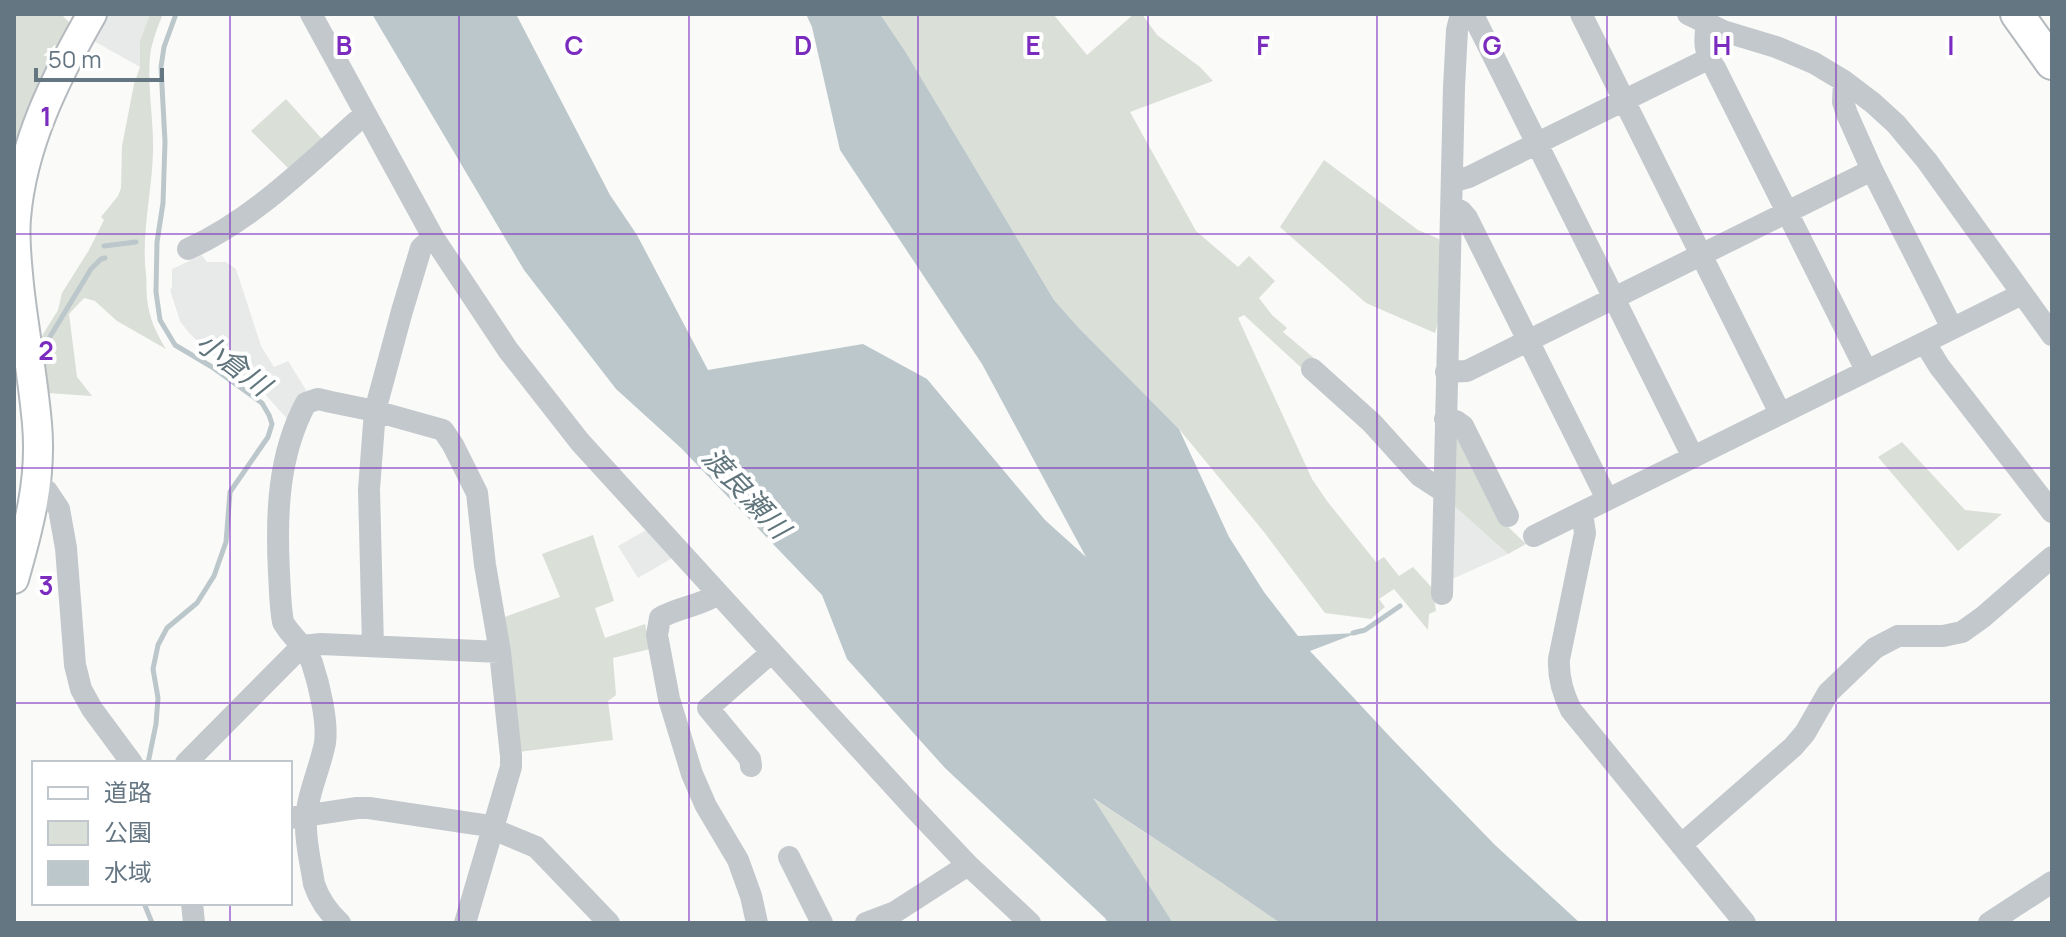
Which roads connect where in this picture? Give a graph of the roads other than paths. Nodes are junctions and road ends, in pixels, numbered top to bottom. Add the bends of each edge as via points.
1 (92, 14) edge
2 (311, 14) edge
3 (1461, 14) edge
4 (1470, 14) edge
5 (1581, 14) edge
6 (2017, 14) edge
7 (1698, 19) edge
8 (1708, 59) junction
9 (2052, 63) edge
10 (1844, 81) junction
11 (1624, 100) junction
12 (365, 114) junction
13 (1538, 144) junction
14 (1872, 170) junction
15 (1452, 182) junction
16 (1452, 207) junction
17 (1787, 213) junction
18 (433, 237) junction
19 (188, 249) dead end
20 (1701, 255) junction
21 (2022, 294) junction
22 (1614, 297) junction
23 (1952, 328) junction
24 (2052, 335) edge
25 (1528, 341) junction
26 (1925, 343) junction
27 (1312, 369) dead end
28 (1866, 370) junction
29 (1446, 372) junction
30 (375, 411) junction
31 (1780, 413) junction
32 (1445, 419) junction
33 (1693, 457) junction
34 (37, 484) junction
35 (1443, 491) junction
36 (1607, 499) junction
37 (2052, 512) edge
38 (1582, 513) junction
39 (1508, 516) dead end
40 (1534, 536) dead end
41 (2052, 557) edge
42 (14, 579) edge
43 (718, 594) junction
44 (1442, 594) dead end
45 (302, 646) junction
46 (373, 646) junction
47 (500, 652) junction
48 (772, 652) junction
49 (131, 761) edge
50 (188, 761) edge
51 (751, 766) dead end
52 (298, 817) edge
53 (493, 827) junction
54 (1681, 845) junction
55 (789, 857) dead end
56 (968, 865) junction
57 (2052, 882) edge
58 (602, 920) edge
59 (340, 923) edge
60 (465, 923) edge
61 (757, 923) edge
62 (822, 923) edge
63 (866, 923) edge
64 (1030, 923) edge
65 (1745, 923) edge
66 (1989, 923) edge

1 - 34 main road via 32,139 15,220 37,423
2 - 12 street
3 - 15 street
4 - 13 street
5 - 11 street
6 - 9 highway
7 - 8 street
7 - 10 street via 1796,55
8 - 11 street
8 - 17 street
10 - 14 street via 1844,107
10 - 21 street via 1896,124 1927,161
11 - 13 street
11 - 20 street
12 - 18 street
12 - 19 street via 253,210
13 - 15 street
13 - 22 street
14 - 17 street
14 - 23 street
15 - 16 street
16 - 25 street via 1467,218
16 - 29 street
17 - 20 street
17 - 28 street
18 - 30 street via 421,248
18 - 43 street via 543,396
20 - 22 street
20 - 31 street
21 - 23 street
21 - 24 street
22 - 25 street
22 - 33 street
23 - 26 street
25 - 29 street via 1467,371
25 - 36 street
26 - 28 street
26 - 37 street
27 - 35 street via 1425,481
28 - 31 street
29 - 32 street
30 - 45 street via 318,399 306,403 295,424 279,487 278,558 283,622
30 - 46 street via 369,489
30 - 47 street via 443,430 472,481
31 - 33 street
32 - 35 street
32 - 39 street via 1463,426
33 - 36 street
34 - 42 main road
34 - 49 street via 59,509 81,689
35 - 44 street
36 - 38 street
38 - 40 street
38 - 54 street via 1585,533 1559,659 1563,695
41 - 54 street via 1962,632 1898,636 1875,648 1828,693 1793,747
43 - 48 street
43 - 61 street via 665,615 657,635 692,774 738,860
45 - 46 street
45 - 50 street
45 - 52 street via 319,690 325,741
46 - 47 street
47 - 53 street via 511,762
48 - 51 street via 708,708
48 - 56 street
52 - 53 street via 369,808
52 - 59 street via 306,832 317,892
53 - 58 street via 536,847
53 - 60 street
54 - 65 street
55 - 62 street
56 - 63 street via 895,912
56 - 64 street
57 - 66 street

